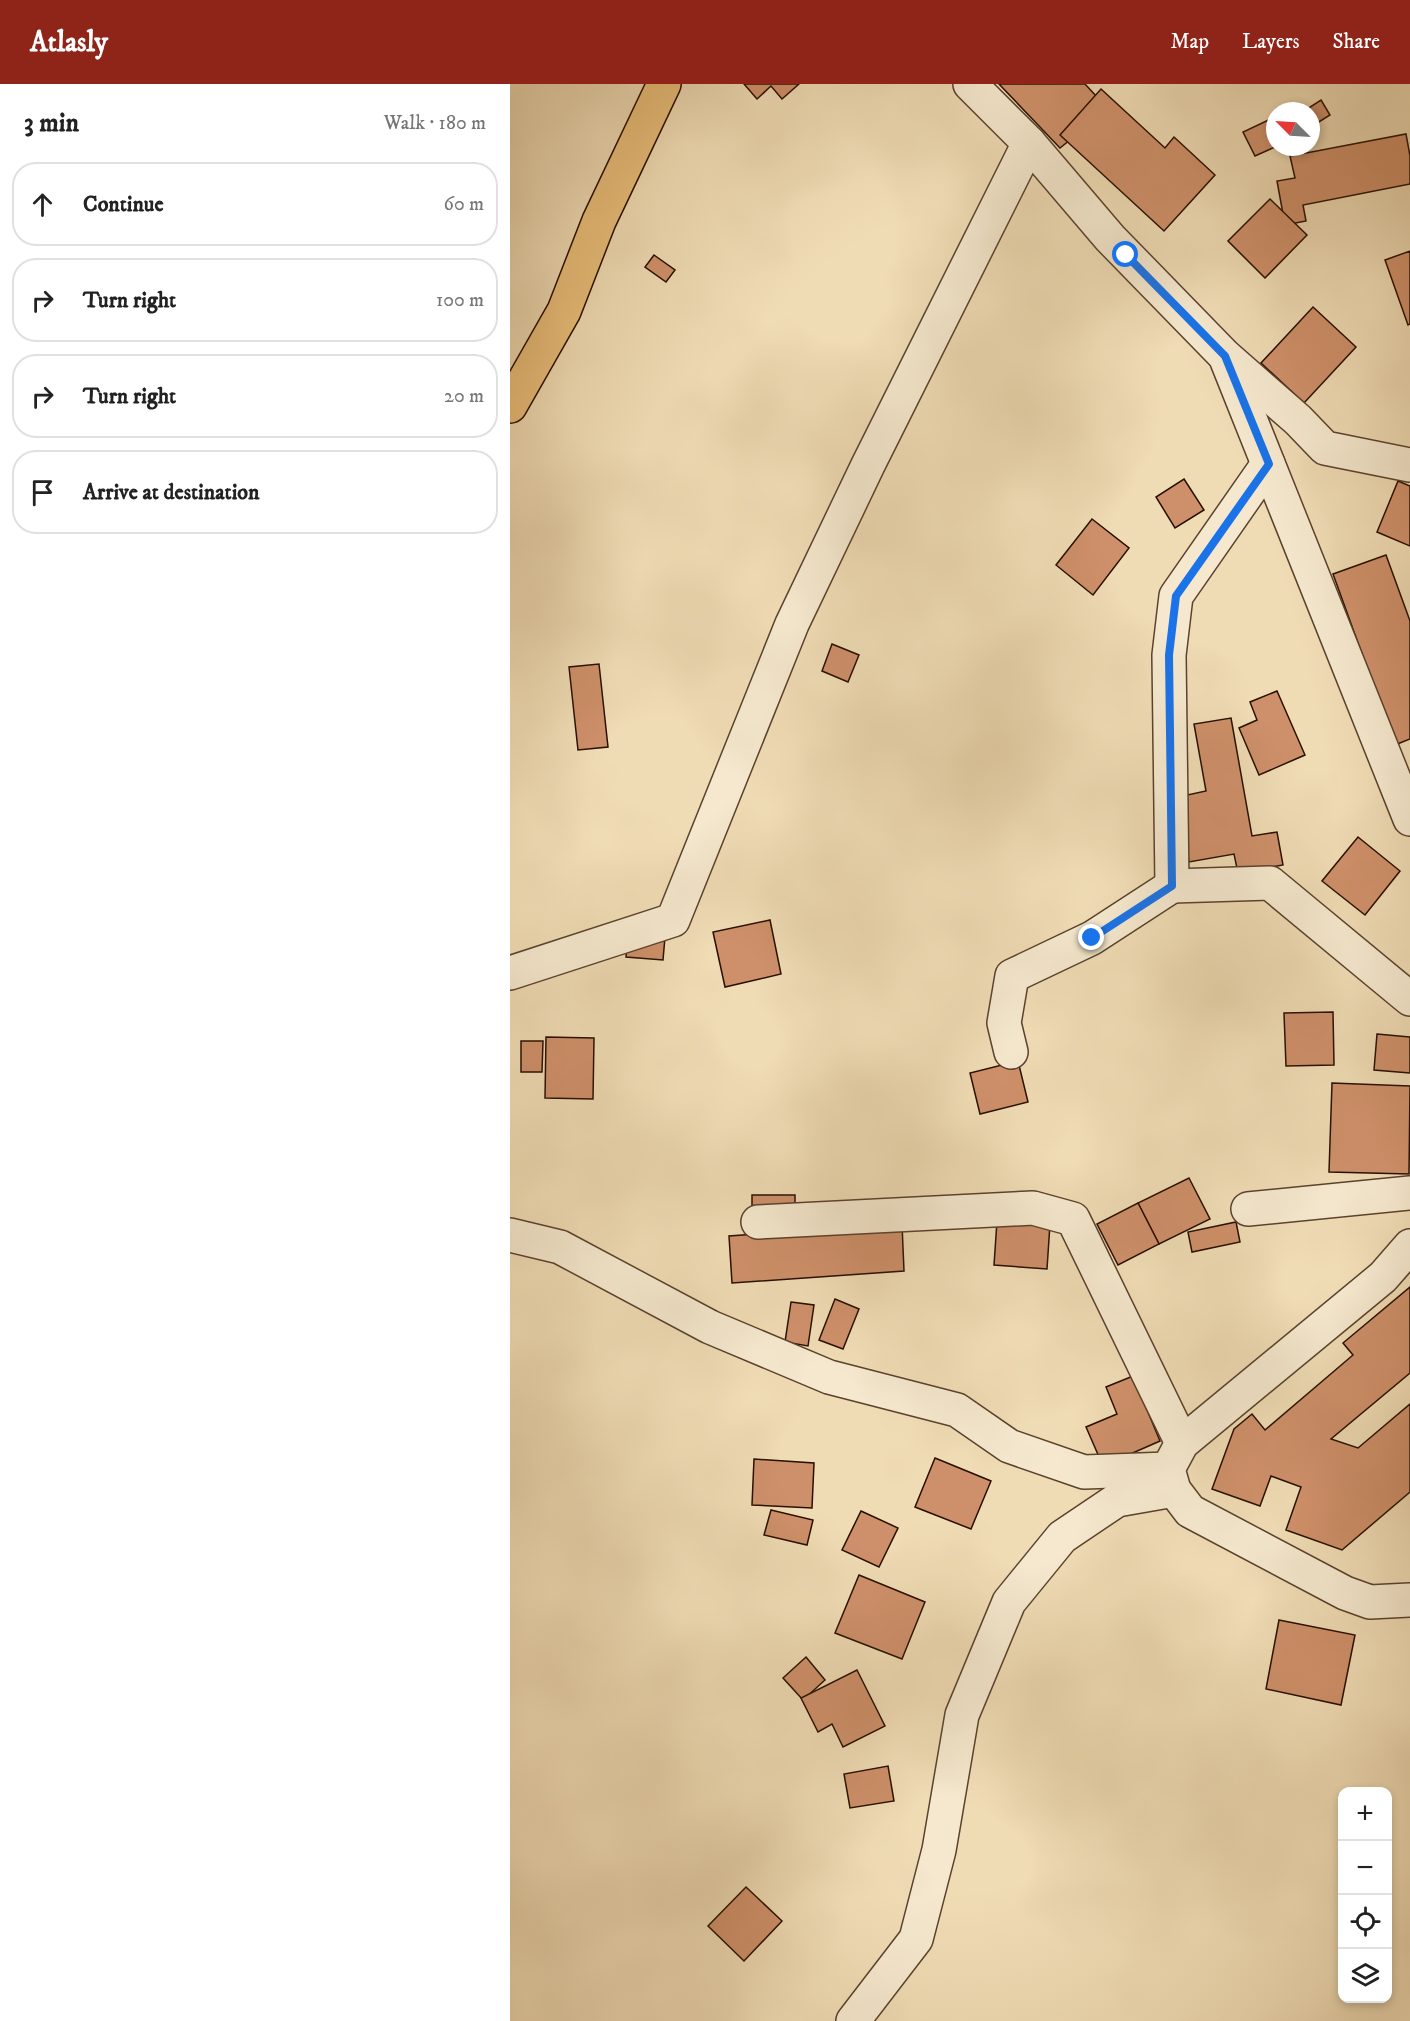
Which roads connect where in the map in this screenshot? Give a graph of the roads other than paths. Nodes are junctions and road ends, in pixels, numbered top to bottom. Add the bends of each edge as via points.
1 (664, 84) edge
2 (970, 84) edge
3 (1029, 143) junction
4 (1225, 356) junction
5 (510, 406) edge
6 (1269, 464) junction
7 (1410, 465) edge
8 (1410, 819) edge
9 (1172, 886) junction
10 (510, 973) edge
11 (1410, 999) edge
12 (1011, 1052) dead end
13 (1410, 1193) edge
14 (1248, 1209) dead end
15 (758, 1222) dead end
16 (510, 1235) edge
17 (1410, 1246) edge
18 (1175, 1467) junction
19 (1410, 1600) edge
20 (852, 2021) edge

1 - 5 main road via 599,221 564,311
2 - 3 street
3 - 4 street via 1110,238
3 - 10 street via 792,624 673,920
4 - 6 street
4 - 7 street via 1299,420 1325,448
6 - 8 street
6 - 9 street via 1176,596 1169,655
9 - 11 street via 1270,883
9 - 12 street via 1092,938 1012,976 1004,1023
13 - 14 street
15 - 18 street via 1034,1208 1073,1219
16 - 18 street via 560,1247 710,1327 829,1377 957,1410 1009,1446 1084,1472
17 - 18 street via 1383,1277
18 - 19 street via 1191,1511 1345,1593 1370,1602
18 - 20 street via 1062,1537 1009,1602 962,1715 939,1850 916,1939

